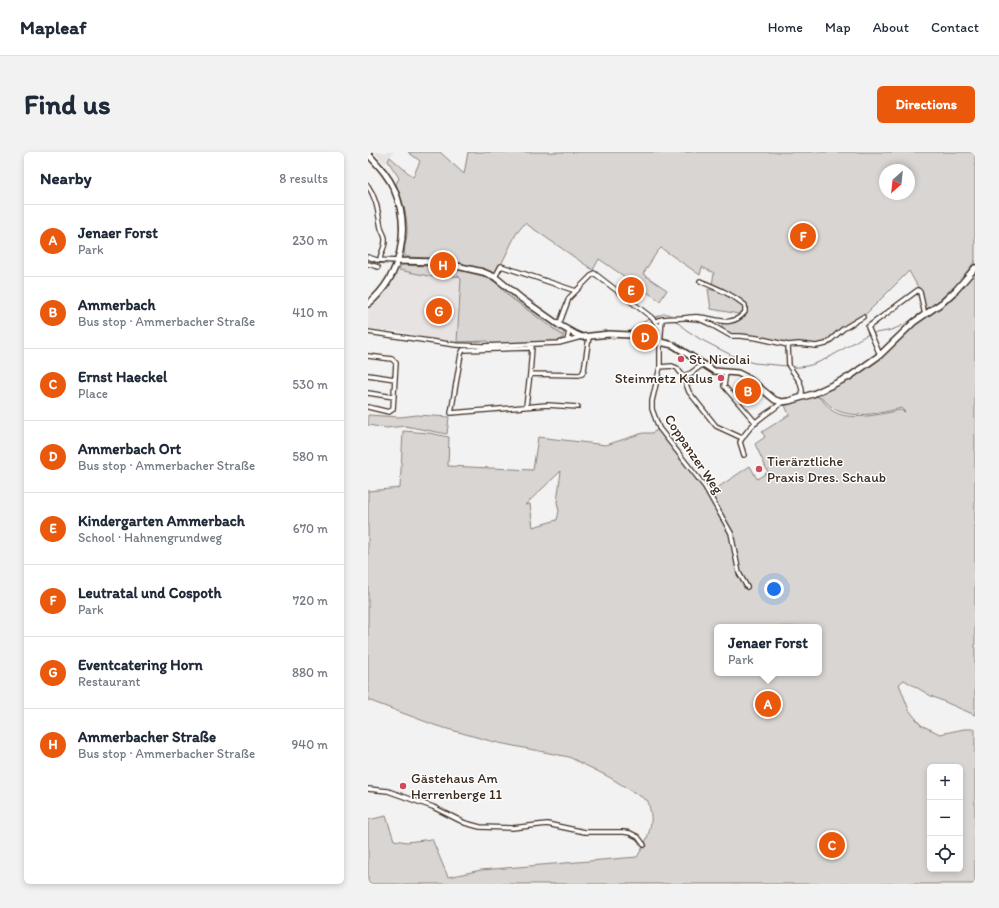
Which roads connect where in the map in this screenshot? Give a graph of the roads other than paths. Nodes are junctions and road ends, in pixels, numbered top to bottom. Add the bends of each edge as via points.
1 (368, 154) edge
2 (368, 186) edge
3 (368, 257) edge
4 (380, 260) junction
5 (398, 260) junction
6 (368, 264) edge
7 (378, 267) dead end
8 (975, 268) edge
9 (495, 277) junction
10 (700, 281) dead end
11 (576, 291) junction
12 (368, 304) edge
13 (925, 315) junction
14 (863, 317) dead end
15 (662, 318) junction
16 (687, 318) junction
17 (654, 320) junction
18 (559, 325) junction
19 (661, 328) junction
20 (569, 331) junction
21 (368, 332) edge
22 (589, 336) junction
23 (582, 337) junction
24 (566, 341) junction
25 (661, 342) junction
26 (533, 345) junction
27 (788, 345) junction
28 (880, 355) junction
29 (368, 356) edge
30 (702, 365) junction
31 (660, 366) junction
32 (726, 372) junction
33 (530, 374) junction
34 (368, 375) edge
35 (683, 376) junction
36 (395, 379) junction
37 (368, 393) edge
38 (394, 397) junction
39 (802, 397) junction
40 (782, 402) junction
41 (526, 406) junction
42 (368, 407) edge
43 (578, 407) dead end
44 (756, 423) junction
45 (742, 438) junction
46 (744, 455) dead end
47 (747, 587) dead end
48 (368, 789) edge
49 (644, 845) dead end

1 - 5 main road via 388,177 401,210 403,234
2 - 4 street via 385,237
3 - 4 street
4 - 5 street
5 - 9 main road via 446,263
5 - 12 main road via 385,286
6 - 7 street
8 - 13 main road via 952,294
9 - 11 street via 501,266
9 - 18 main road
10 - 16 street via 741,302 745,305 745,312 727,322 698,317
11 - 17 street via 594,273
11 - 18 street via 569,298
13 - 28 main road via 914,322
13 - 28 street via 918,290 868,327
14 - 27 street via 843,329 826,344
15 - 16 street
15 - 17 street
15 - 19 street, Coppanzer Weg
16 - 27 street via 699,319 731,336 757,338
17 - 19 street
18 - 20 main road
19 - 25 street, Coppanzer Weg
20 - 23 main road
20 - 24 street
21 - 26 street via 456,345
22 - 23 main road
22 - 25 main road via 627,335
22 - 33 street via 582,374
23 - 24 street
24 - 26 street
25 - 30 main road via 676,347
25 - 31 street, Coppanzer Weg
26 - 33 street
26 - 41 street via 529,348 463,350 451,413
27 - 39 street via 789,366 800,382
28 - 39 main road via 849,377 826,389
29 - 36 street via 394,360
30 - 32 main road via 714,371
30 - 35 street
31 - 35 street via 677,368
31 - 47 street, Coppanzer Weg via 652,401 657,425 705,487 731,533 739,573
32 - 40 main road via 738,373 748,378 775,400
32 - 44 street via 724,386
33 - 41 street
34 - 36 street
35 - 45 street via 690,392 716,426
36 - 38 street
37 - 38 street
38 - 42 street via 393,408 389,412
39 - 40 main road
40 - 44 street
41 - 43 street
44 - 45 street
45 - 46 street via 740,442
48 - 49 street via 388,792 433,807 480,827 512,828 548,824 585,832 630,833 638,837

